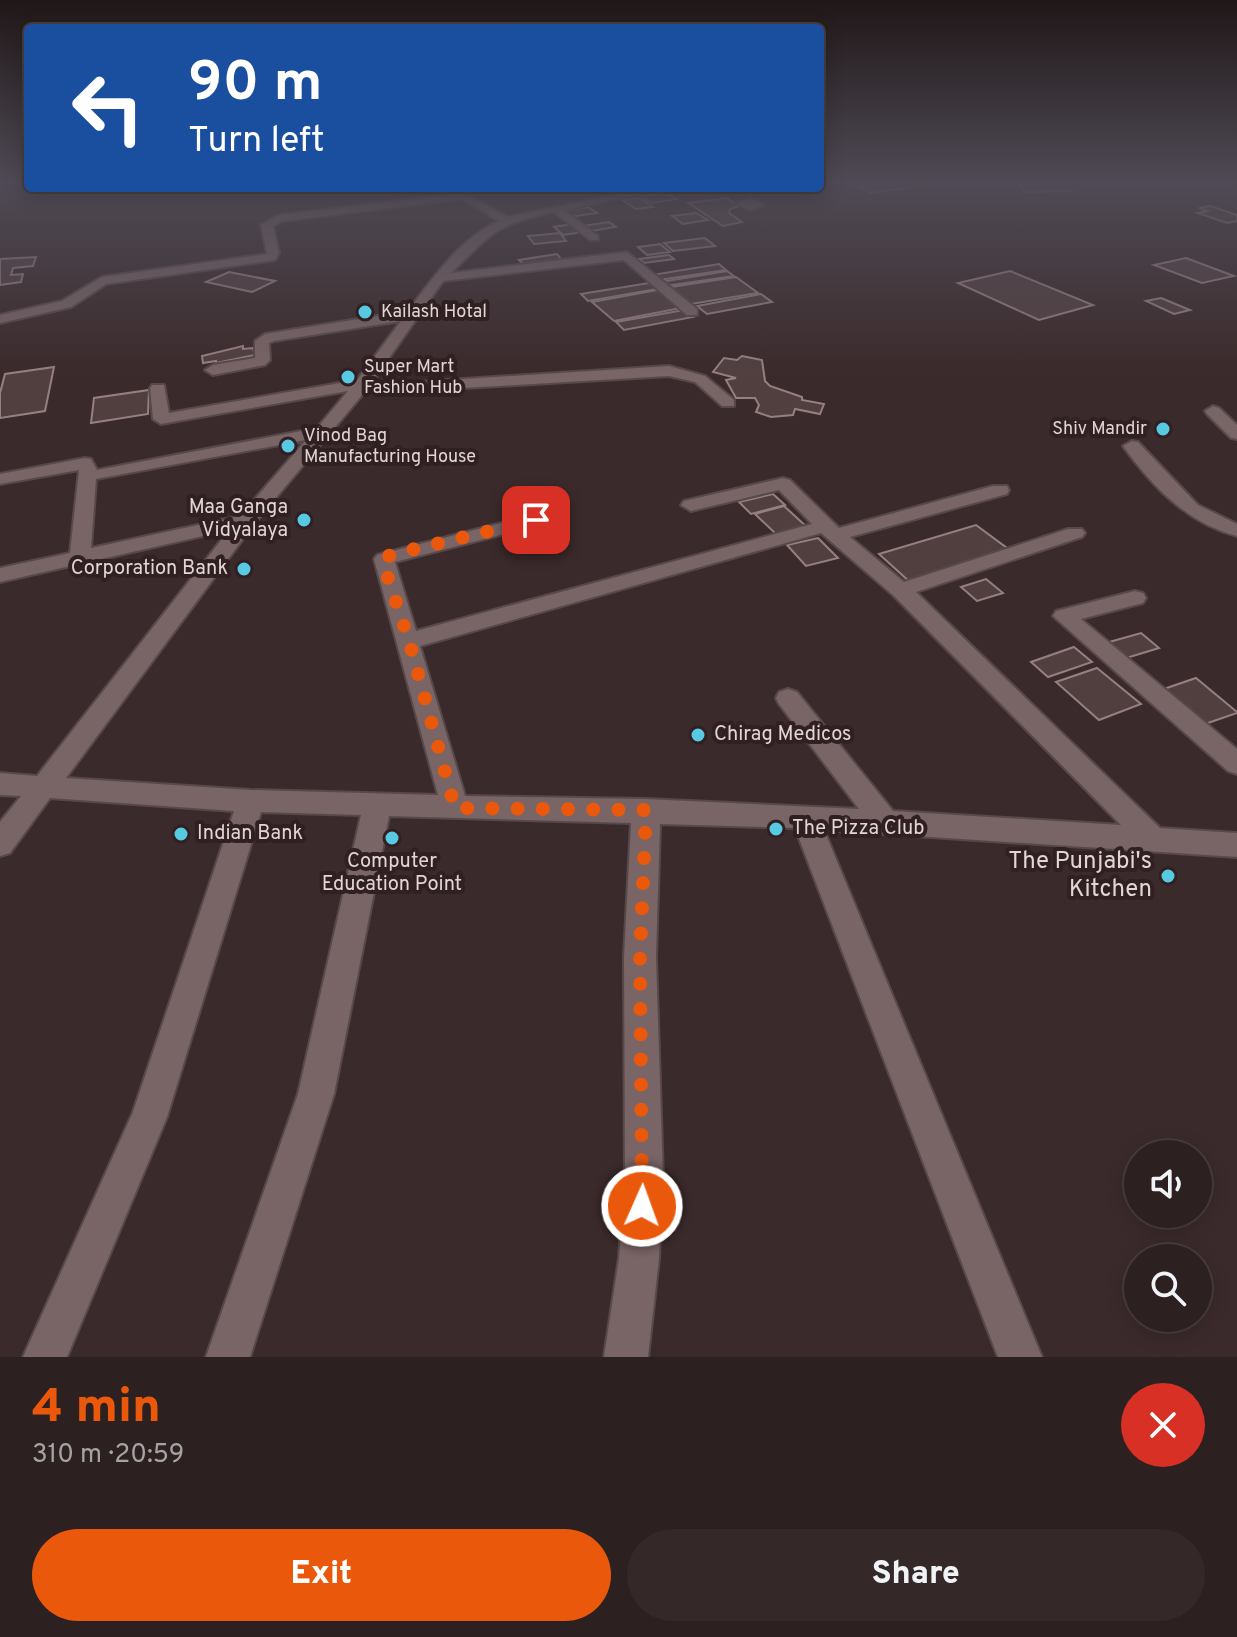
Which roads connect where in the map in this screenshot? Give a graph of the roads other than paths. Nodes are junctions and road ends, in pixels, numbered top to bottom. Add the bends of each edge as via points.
1 (272, 246) edge
2 (471, 246) edge
3 (439, 278) junction
4 (692, 312) dead end
5 (411, 315) junction
6 (0, 319) edge
7 (213, 370) dead end
8 (360, 387) junction
9 (158, 388) dead end
10 (728, 403) dead end
11 (1213, 411) dead end
12 (326, 431) junction
13 (1237, 434) edge
14 (1132, 446) dead end
15 (100, 475) dead end
16 (0, 479) edge
17 (1000, 490) dead end
18 (691, 505) dead end
19 (247, 520) junction
20 (536, 520) dead end
21 (830, 530) junction
22 (1237, 530) edge
23 (1075, 533) dead end
24 (80, 558) junction
25 (0, 575) edge
26 (901, 590) junction
27 (1135, 598) dead end
28 (409, 641) junction
29 (788, 698) dead end
30 (1237, 764) edge
31 (0, 784) edge
32 (44, 785) junction
33 (251, 801) junction
34 (377, 805) junction
35 (455, 808) junction
36 (646, 810) junction
37 (805, 817) junction
38 (884, 821) junction
39 (1155, 841) junction
40 (0, 844) edge
41 (1237, 845) edge
42 (45, 1357) edge
43 (228, 1357) edge
44 (626, 1357) edge
45 (1020, 1357) edge

1 - 6 street via 271,257 102,281 58,307
2 - 3 street
3 - 4 street via 627,256
3 - 5 street
5 - 7 street via 270,337 262,341 260,362
5 - 8 street
8 - 9 street via 161,419
8 - 10 street via 658,371 700,379
8 - 12 street
11 - 13 street
12 - 15 street
12 - 19 street
14 - 22 street via 1192,512
16 - 24 street via 85,463
17 - 21 street
18 - 21 street via 783,484
19 - 24 street
19 - 32 street
20 - 28 street via 384,559
21 - 26 street
21 - 28 street
23 - 26 street
24 - 25 street
26 - 39 street
27 - 30 street via 1064,616
28 - 35 street
29 - 38 street
31 - 32 street
32 - 33 street
32 - 40 street
33 - 34 street
33 - 42 street via 149,1117
34 - 35 street
34 - 43 street via 316,1094
35 - 36 street
36 - 37 street
36 - 44 street via 640,957 644,1180
37 - 38 street
37 - 45 street
38 - 39 street
39 - 41 street

